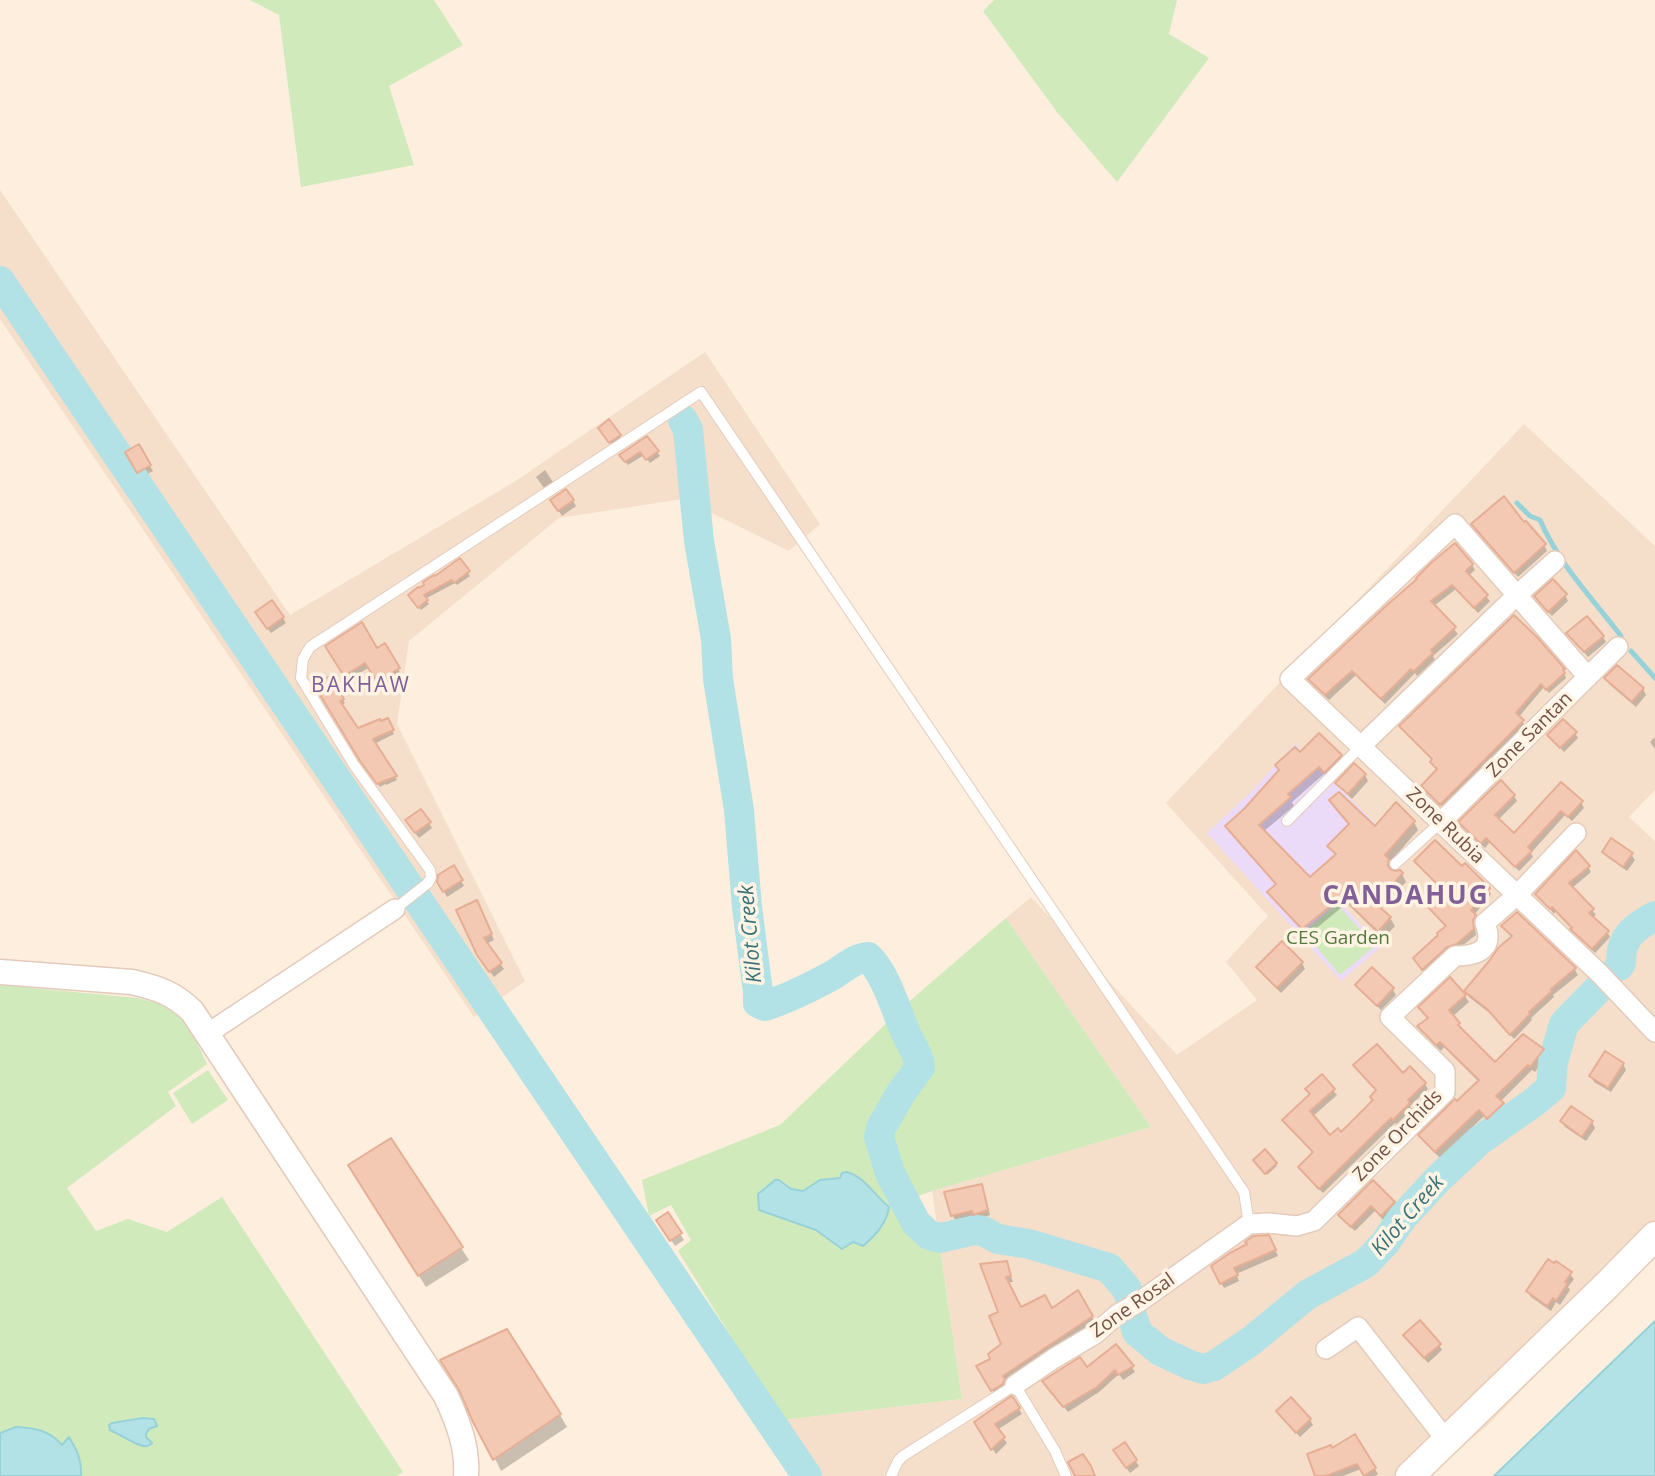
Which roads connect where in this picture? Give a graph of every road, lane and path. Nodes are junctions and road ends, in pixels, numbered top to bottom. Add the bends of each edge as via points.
1 (1555, 561) dead end
2 (1516, 596) junction
3 (1618, 647) dead end
4 (1588, 677) junction
5 (1361, 746) junction
6 (1287, 821) dead end
7 (1441, 822) junction
8 (1576, 833) dead end
9 (1395, 864) dead end
10 (1517, 895) junction
11 (395, 909) joint
12 (0, 972) edge
13 (1655, 1032) edge
14 (207, 1034) junction
15 (1249, 1224) junction
16 (1655, 1236) edge
17 (1326, 1349) dead end
18 (1015, 1385) junction
19 (1447, 1441) junction
20 (466, 1476) edge
21 (891, 1476) edge
22 (1066, 1476) edge
23 (1410, 1476) edge

1 - 2 street
2 - 4 street
2 - 5 street
2 - 5 street, Zone Rubia via 1455,524 1290,679
3 - 4 street, Zone Santan
4 - 7 street, Zone Santan
5 - 6 lane
5 - 7 street, Zone Rubia
7 - 9 lane
7 - 10 street, Zone Rubia
8 - 10 street, Zone Orchids
10 - 13 street, Zone Rubia
10 - 15 street, Zone Orchids via 1486,923 1488,941 1481,951 1455,956 1390,1017 1445,1071 1445,1092 1314,1221 1297,1226
11 - 14 street
11 - 15 lane via 428,883 430,870 354,765 301,678 303,659 310,648 701,392 1244,1192
12 - 14 street via 153,986 180,1000
14 - 20 street via 446,1396 464,1443
15 - 18 street, Zone Rosal
16 - 19 main road
17 - 19 street via 1358,1327
18 - 21 lane, Zone Rosal via 904,1456
18 - 22 lane
19 - 23 main road

